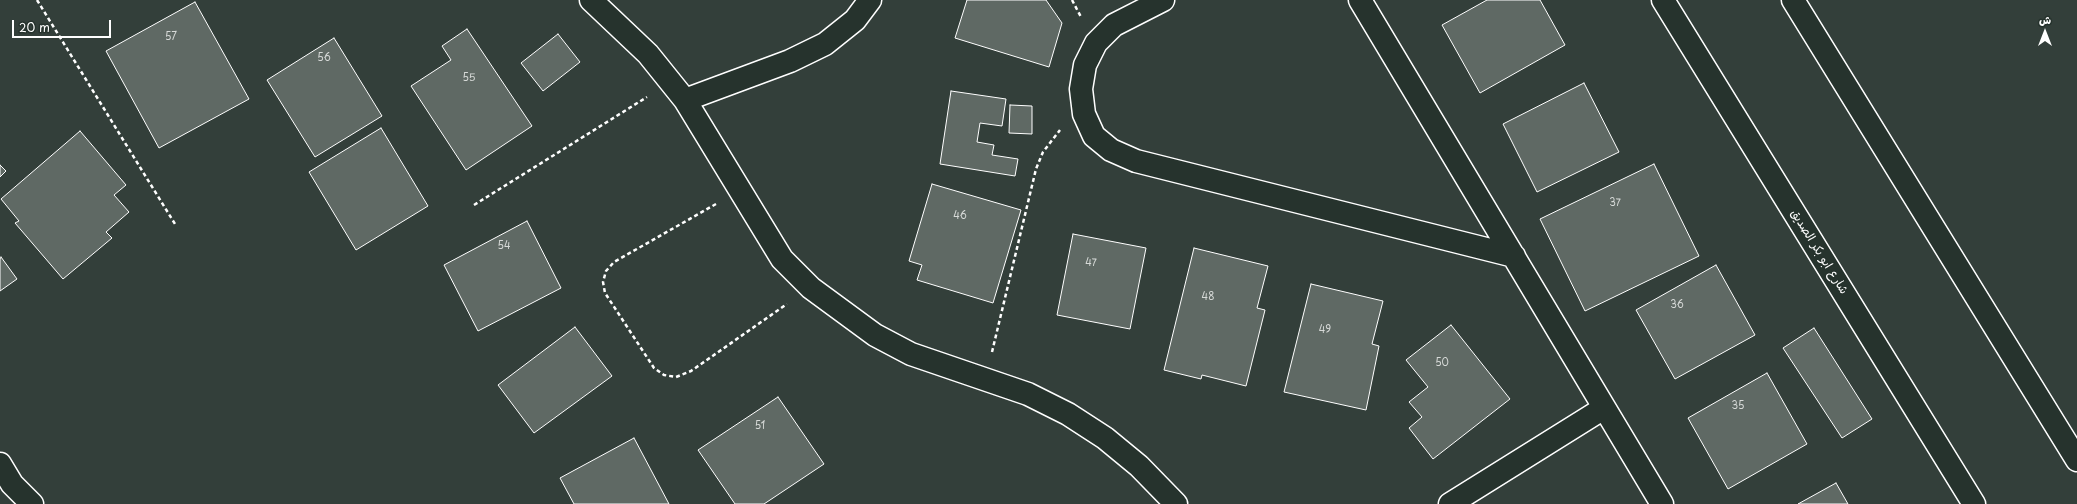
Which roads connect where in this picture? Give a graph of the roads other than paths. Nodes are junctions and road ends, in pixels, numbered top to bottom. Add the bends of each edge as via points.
1 (591, 0) edge
2 (870, 0) edge
3 (1163, 0) edge
4 (1360, 0) edge
5 (1663, 0) edge
6 (1793, 0) edge
7 (685, 100) junction
8 (1514, 256) junction
9 (1604, 408) junction
10 (2077, 460) edge
11 (0, 464) edge
12 (32, 504) edge
13 (1176, 504) edge
14 (1450, 504) edge
15 (1662, 504) edge
16 (1974, 504) edge

1 - 7 street via 648,54
2 - 7 street via 855,20 825,44 790,61
3 - 8 street via 1114,25 1096,43 1085,65 1080,89 1084,114 1094,136 1111,150 1136,161
4 - 8 street
5 - 16 street, شارع ابو بكر الصديق
6 - 10 street
7 - 13 street via 782,259 810,288 842,313 911,354 1028,394 1068,414 1105,438 1140,466
8 - 9 street
9 - 14 street
9 - 15 street
11 - 12 street via 12,484

